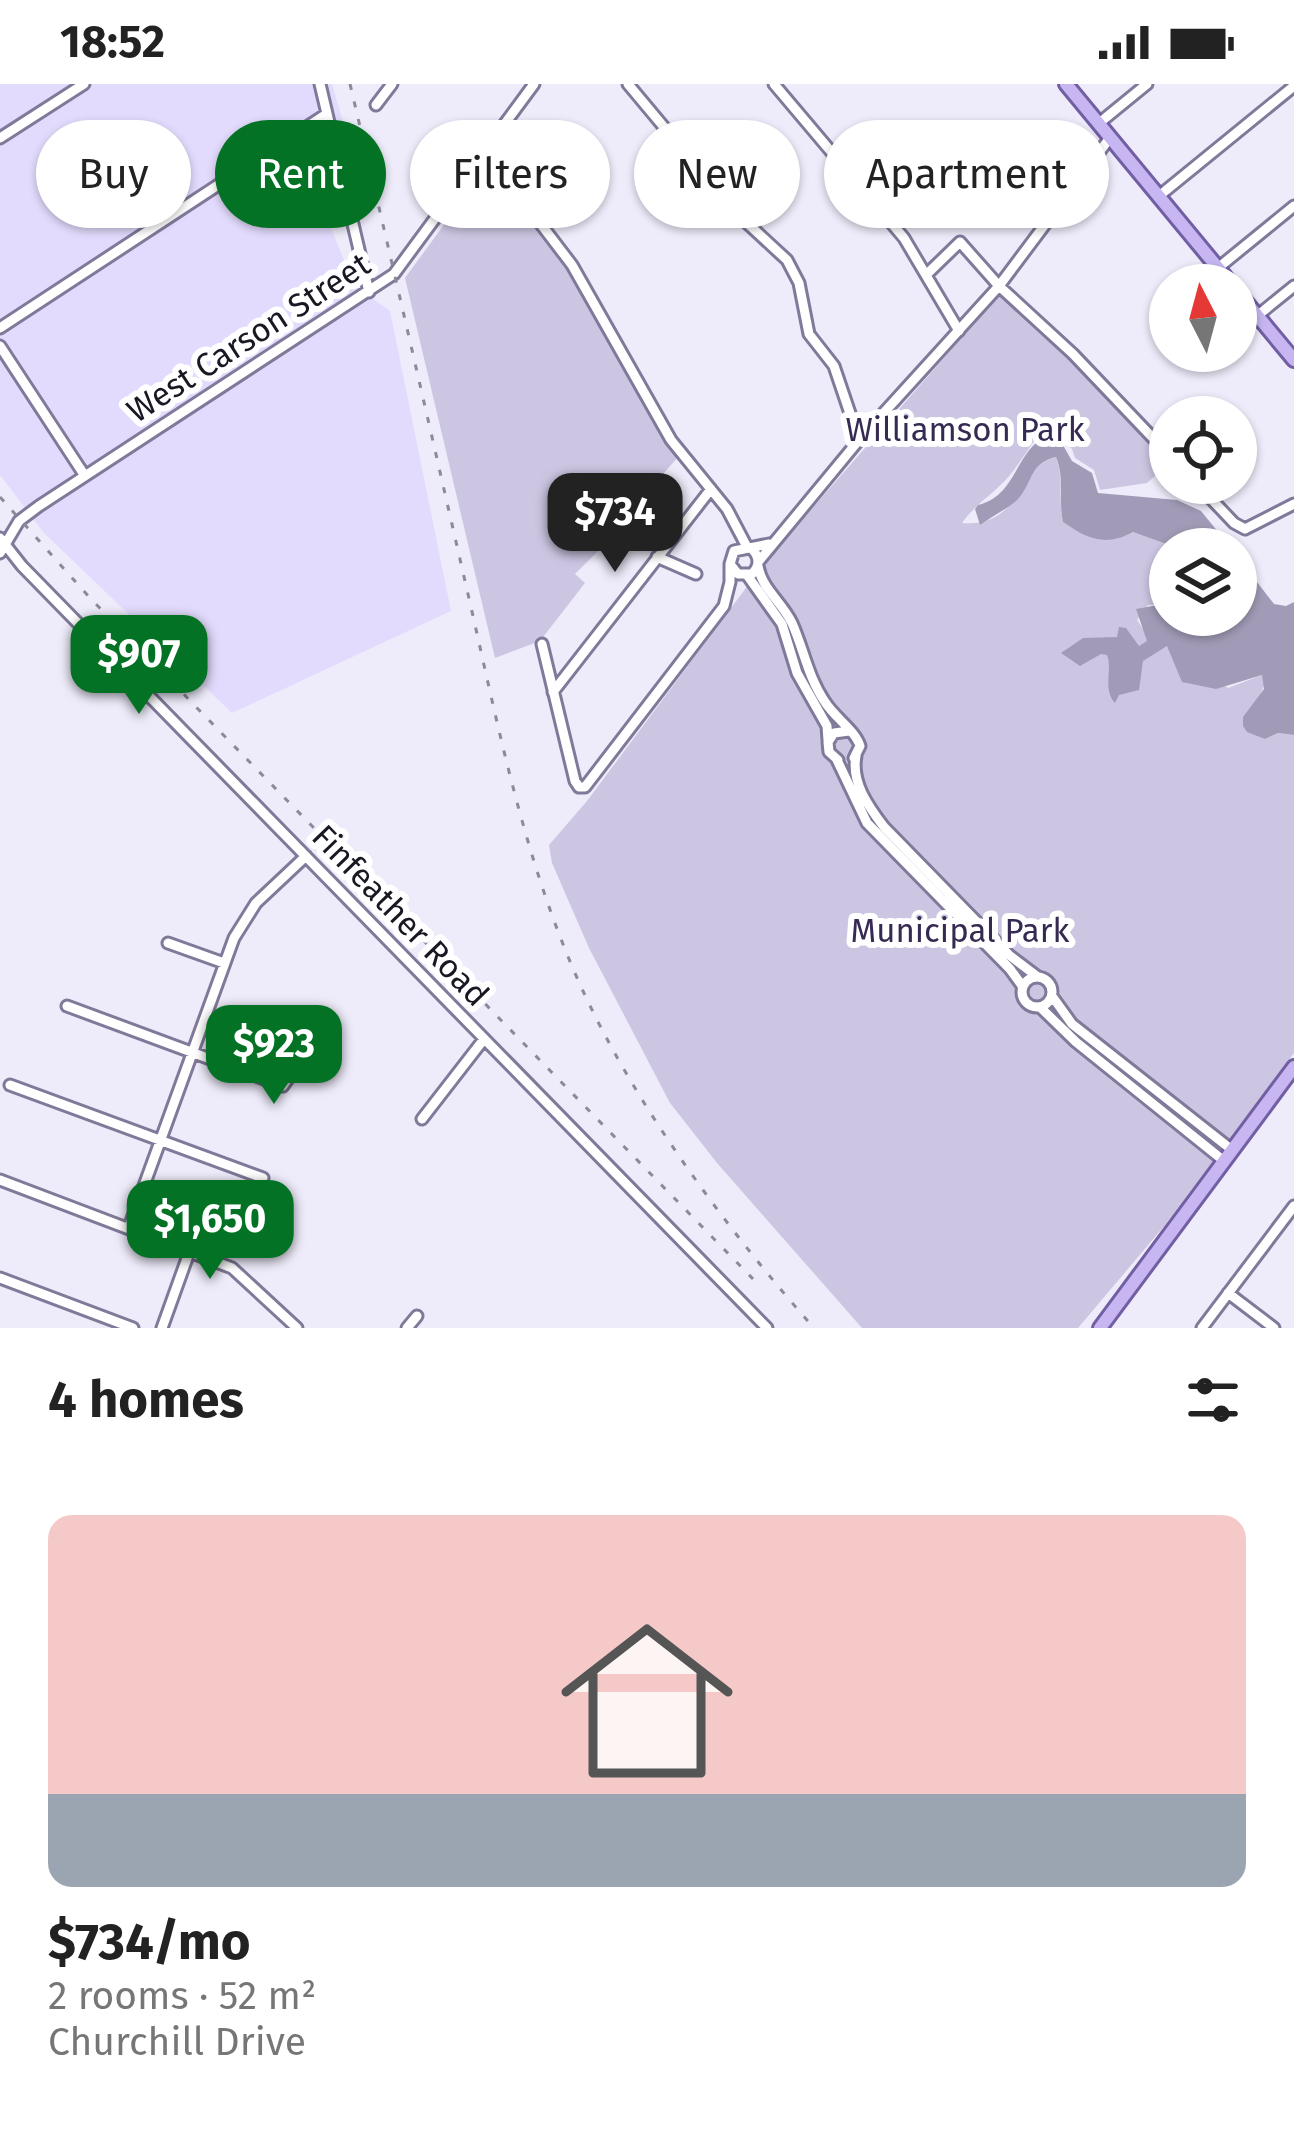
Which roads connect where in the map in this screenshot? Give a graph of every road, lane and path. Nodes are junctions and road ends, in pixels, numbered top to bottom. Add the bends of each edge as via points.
1 (84, 84) edge
2 (320, 84) edge
3 (392, 84) edge
4 (533, 84) edge
5 (628, 84) edge
6 (774, 84) edge
7 (1066, 84) edge
8 (1147, 84) edge
9 (1294, 86) edge
10 (376, 105) dead end
11 (325, 115) junction
12 (508, 120) edge
13 (1095, 120) edge
14 (1103, 120) edge
15 (0, 138) edge
16 (1109, 139) edge
17 (1159, 196) junction
18 (1294, 206) edge
19 (429, 228) edge
20 (544, 228) edge
21 (1042, 228) edge
22 (1215, 264) edge
23 (1223, 264) edge
24 (928, 273) junction
25 (999, 286) junction
26 (1294, 286) edge
27 (370, 292) junction
28 (1257, 316) joint
29 (0, 328) edge
30 (959, 331) junction
31 (0, 346) edge
32 (1294, 360) edge
33 (1149, 434) edge
34 (859, 440) junction
35 (85, 476) junction
36 (711, 489) junction
37 (1216, 504) edge
38 (1294, 504) edge
39 (736, 524) junction
40 (774, 542) junction
41 (2, 546) edge
42 (750, 548) junction
43 (734, 551) junction
44 (657, 557) junction
45 (730, 564) junction
46 (758, 564) junction
47 (696, 574) dead end
48 (745, 576) junction
49 (729, 591) junction
50 (542, 644) dead end
51 (553, 692) junction
52 (849, 730) junction
53 (828, 742) junction
54 (856, 756) junction
55 (837, 760) junction
56 (306, 856) junction
57 (168, 943) dead end
58 (224, 963) junction
59 (1038, 977) junction
60 (1023, 987) junction
61 (1052, 996) junction
62 (67, 1006) dead end
63 (1040, 1007) junction
64 (320, 1034) dead end
65 (484, 1039) junction
66 (193, 1052) junction
67 (1294, 1067) edge
68 (10, 1085) dead end
69 (422, 1119) dead end
70 (161, 1140) junction
71 (1228, 1155) junction
72 (263, 1178) dead end
73 (0, 1180) edge
74 (1294, 1206) edge
75 (129, 1227) junction
76 (190, 1250) junction
77 (0, 1278) edge
78 (1228, 1293) junction
79 (417, 1316) dead end
80 (133, 1328) edge
81 (162, 1328) edge
82 (297, 1328) edge
83 (407, 1328) edge
84 (767, 1328) edge
85 (1100, 1328) edge
86 (1202, 1328) edge
87 (1274, 1328) edge

1 - 15 street
2 - 11 street
3 - 10 street
4 - 12 street, West Carson Street
5 - 34 street via 734,211 788,260 809,334 834,367
6 - 24 street
7 - 13 main road
8 - 14 street
9 - 17 street
11 - 27 street
11 - 29 street
16 - 17 main road
17 - 22 main road
18 - 23 street
19 - 27 street, West Carson Street
20 - 36 street via 671,440
21 - 25 street
24 - 25 street via 960,242
24 - 30 street
25 - 30 street
25 - 33 street
26 - 28 street
27 - 35 street, West Carson Street
28 - 32 main road
30 - 34 street
31 - 35 street
34 - 40 street
35 - 41 street, West Carson Street via 19,521
36 - 39 street
36 - 44 street
37 - 38 street via 1245,529
39 - 42 street
39 - 43 street
40 - 42 street
40 - 46 street
41 - 56 street, Finfeather Road
42 - 43 street
42 - 46 street
43 - 45 street
44 - 47 street
44 - 51 street
45 - 48 street
45 - 49 street
46 - 48 street
46 - 52 street via 824,701
48 - 49 street
48 - 53 street via 782,624
49 - 51 street via 590,783 579,787
50 - 51 street
52 - 53 street
52 - 54 street via 859,741
53 - 55 street
54 - 55 street
54 - 59 street via 855,775 884,827
55 - 60 street via 868,823
56 - 58 street via 256,903
56 - 65 street, Finfeather Road
57 - 58 street
58 - 66 street
59 - 60 street
59 - 61 street
60 - 63 street via 1026,1002
61 - 63 street
61 - 71 street via 1072,1024
62 - 66 street
63 - 71 street
64 - 66 street via 283,1086
65 - 69 street
65 - 84 street, Finfeather Road
66 - 70 street
67 - 71 main road
68 - 70 street
70 - 72 street
70 - 75 street
71 - 85 main road
73 - 75 street
74 - 78 street
75 - 76 street
76 - 81 street
76 - 82 street via 232,1268
77 - 80 street
78 - 86 street
78 - 87 street
79 - 83 street

